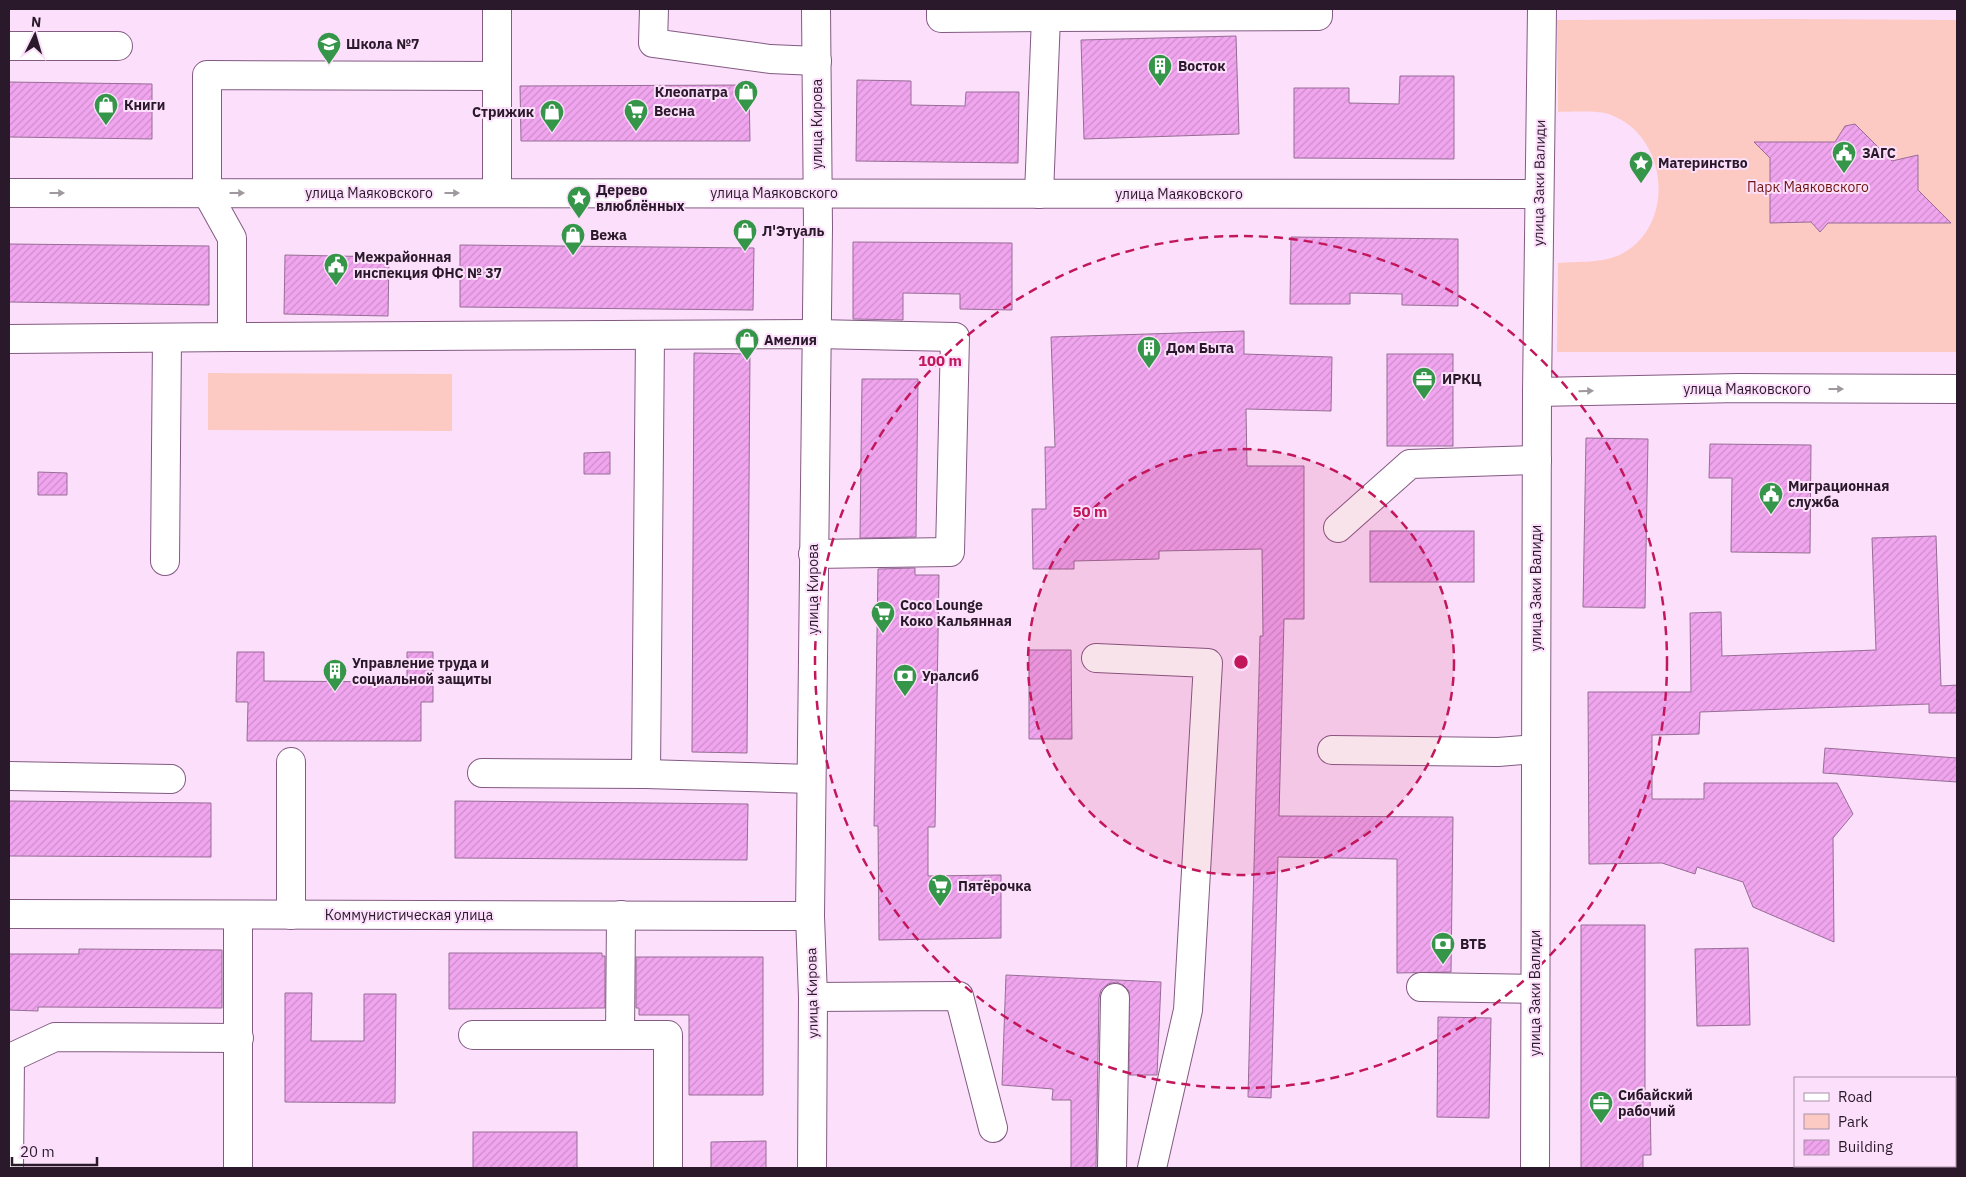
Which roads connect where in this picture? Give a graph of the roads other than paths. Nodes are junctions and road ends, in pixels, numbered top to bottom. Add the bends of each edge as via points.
1 (496, 9) edge
2 (654, 9) edge
3 (816, 9) edge
4 (941, 9) edge
5 (1318, 9) edge
6 (1542, 9) edge
7 (1046, 17) junction
8 (9, 46) edge
9 (118, 46) dead end
10 (817, 61) junction
11 (497, 76) junction
12 (9, 193) edge
13 (207, 193) junction
14 (497, 193) junction
15 (818, 194) junction
16 (1039, 194) junction
17 (1539, 194) junction
18 (816, 334) junction
19 (650, 335) junction
20 (232, 337) junction
21 (167, 338) junction
22 (9, 340) edge
23 (1957, 389) edge
24 (1537, 392) junction
25 (1537, 460) junction
26 (1338, 528) dead end
27 (813, 554) junction
28 (165, 561) dead end
29 (1096, 658) dead end
30 (1536, 749) junction
31 (1332, 750) dead end
32 (291, 762) dead end
33 (482, 772) dead end
34 (646, 774) junction
35 (9, 776) edge
36 (171, 779) dead end
37 (811, 779) junction
38 (9, 914) edge
39 (238, 915) junction
40 (291, 915) junction
41 (621, 916) junction
42 (810, 916) junction
43 (1421, 987) dead end
44 (1535, 989) junction
45 (813, 997) junction
46 (1115, 998) dead end
47 (473, 1035) dead end
48 (620, 1035) junction
49 (239, 1038) junction
50 (993, 1128) dead end
51 (10, 1168) edge
52 (238, 1168) edge
53 (668, 1168) edge
54 (812, 1168) edge
55 (1112, 1168) edge
56 (1152, 1168) edge
57 (1534, 1168) edge

1 - 11 street
2 - 10 street via 653,43 770,59
3 - 10 street, улица Кирова
4 - 7 street via 942,18
5 - 7 street via 1318,16
6 - 17 street, улица Заки Валиди
7 - 16 street
8 - 9 street
10 - 15 street, улица Кирова
11 - 13 street via 207,75
11 - 14 street
12 -> 13 street, улица Маяковского
13 -> 14 street, улица Маяковского
13 - 20 street via 232,238
14 - 15 street, улица Маяковского
15 - 16 street, улица Маяковского
15 - 18 street, улица Кирова
16 - 17 street, улица Маяковского
17 - 24 street, улица Заки Валиди
18 - 19 street
18 - 27 street, улица Кирова
18 - 27 street via 955,337 950,552
19 - 20 street
19 - 34 street
20 - 21 street
21 - 22 street
21 - 28 street
24 -> 23 street, улица Маяковского via 1739,388
24 - 25 street, улица Заки Валиди
25 - 26 street via 1410,464
25 - 30 street, улица Заки Валиди
27 - 37 street, улица Кирова
29 - 56 street via 1208,663 1188,1010
30 - 31 street via 1498,752
30 - 44 street, улица Заки Валиди
32 - 40 street
33 - 34 street
34 - 37 street
35 - 36 street
37 - 42 street, улица Кирова
38 - 39 street, Коммунистическая улица
39 - 40 street, Коммунистическая улица
39 - 49 street
40 - 41 street, Коммунистическая улица
41 - 42 street, Коммунистическая улица
41 - 48 street
42 - 45 street, улица Кирова
43 - 44 street
44 - 57 street, улица Заки Валиди
45 - 50 street via 959,996
45 - 54 street, улица Кирова
46 - 55 street
47 - 48 street
48 - 53 street via 668,1035
49 - 51 street via 55,1037 10,1058
49 - 52 street

